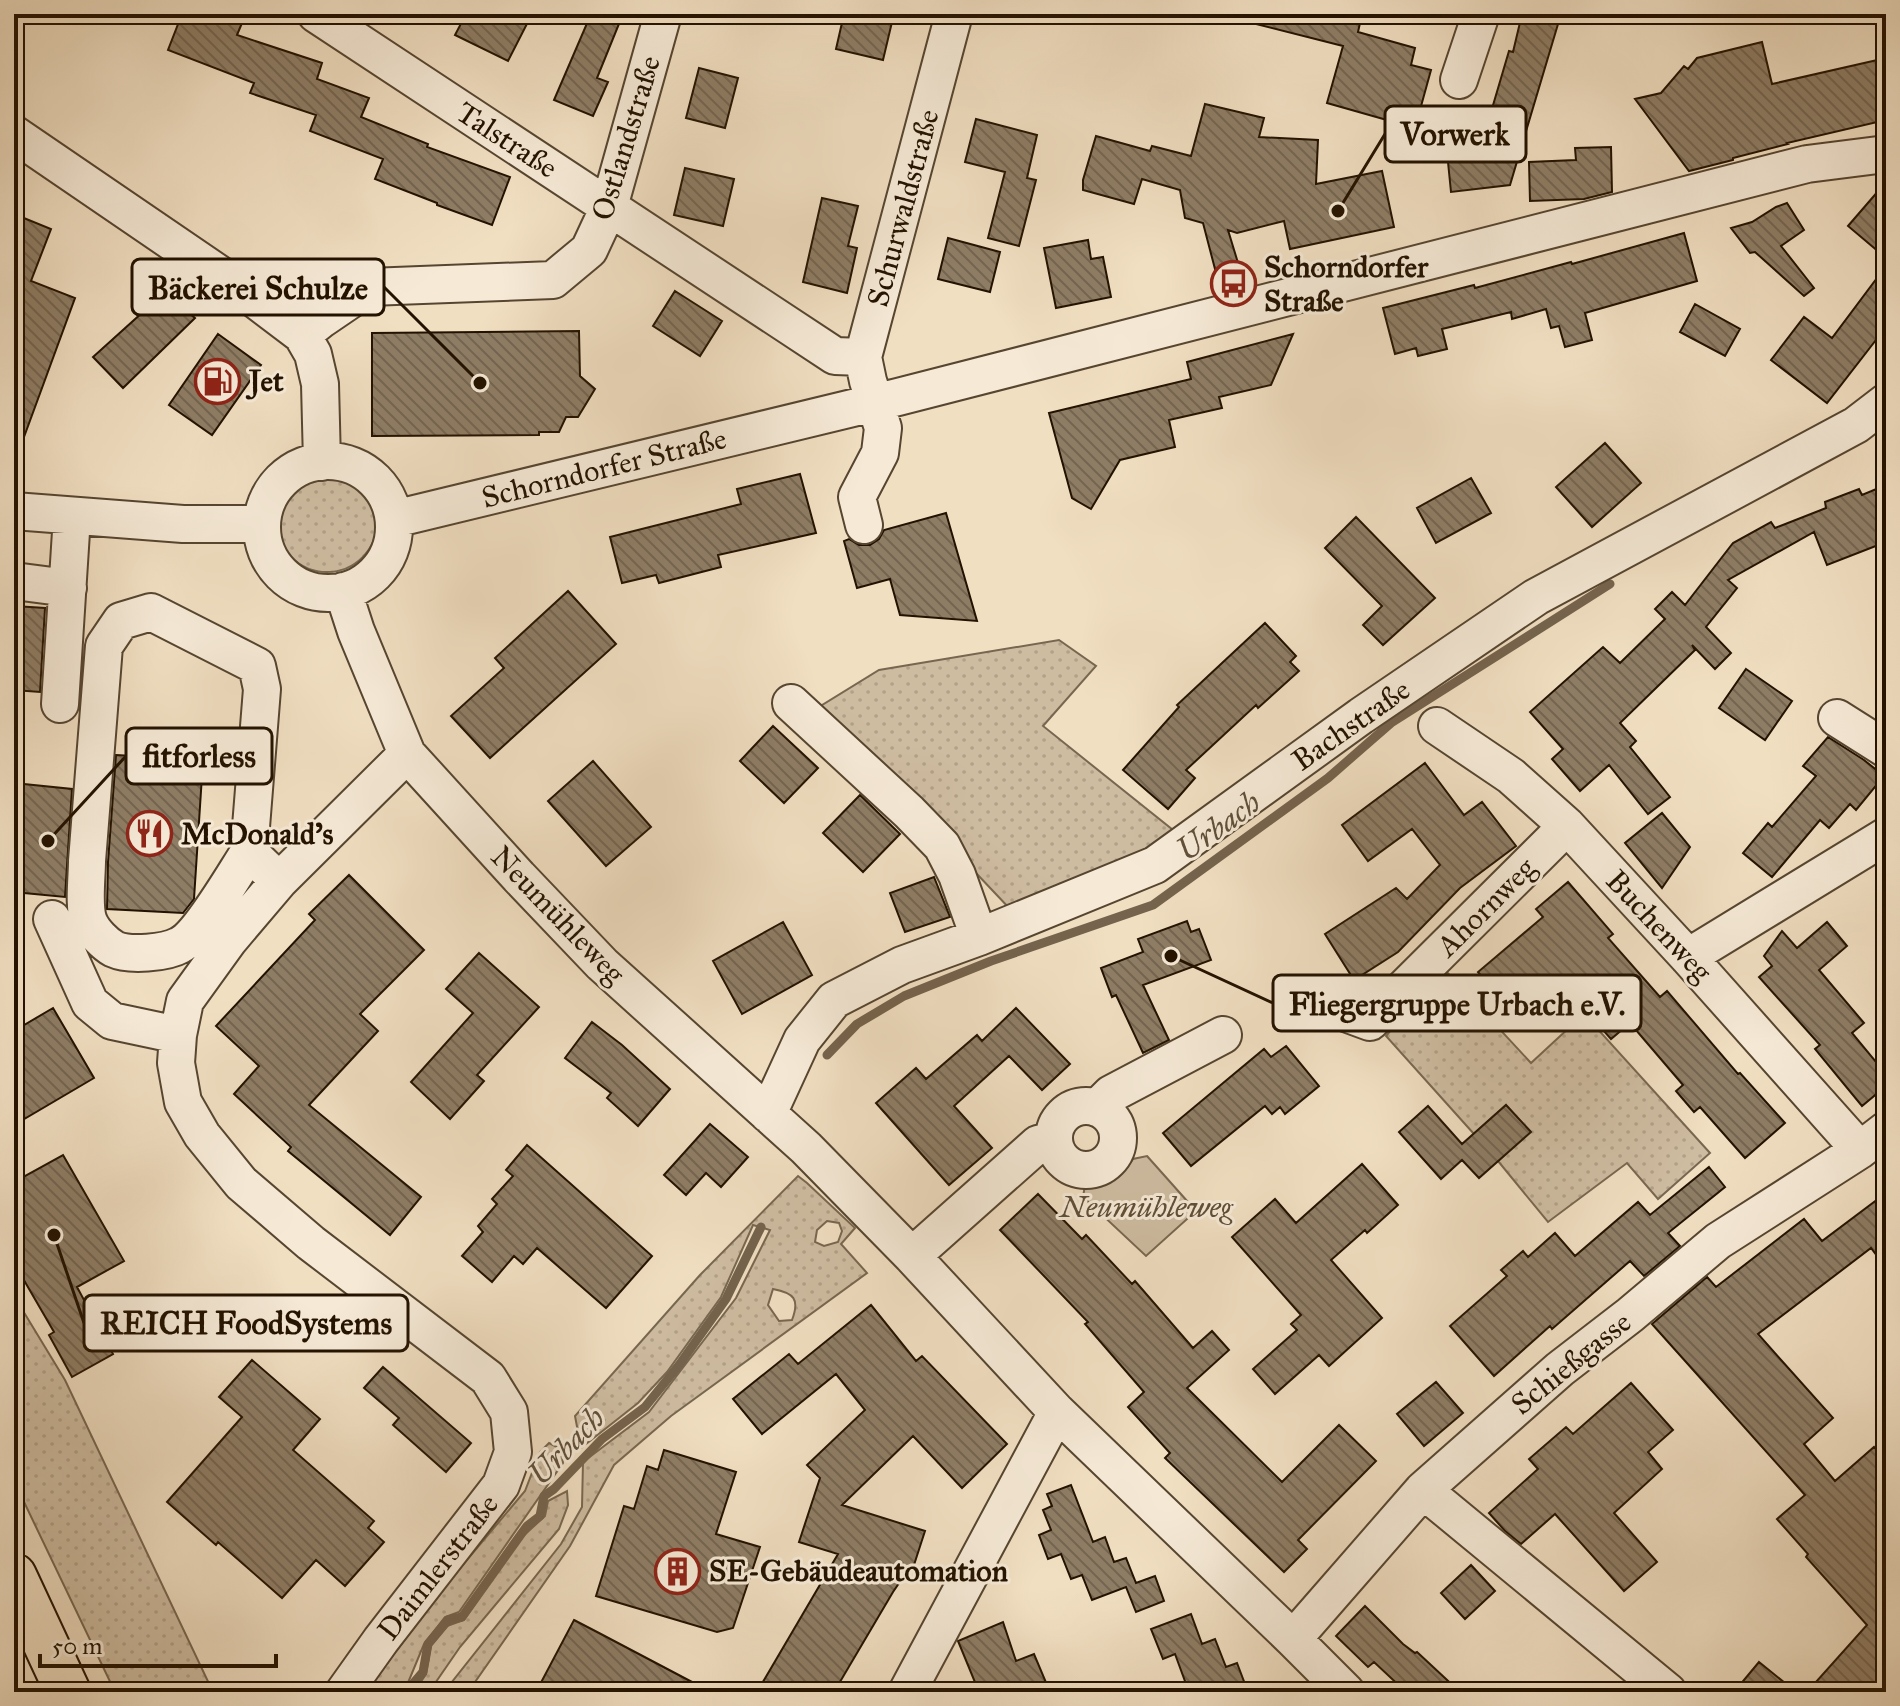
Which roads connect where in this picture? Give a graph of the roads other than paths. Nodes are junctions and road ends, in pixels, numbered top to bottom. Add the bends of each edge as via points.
1 (316, 14) edge
2 (663, 14) edge
3 (954, 14) edge
4 (1470, 18) edge
5 (1459, 80) dead end
6 (14, 134) edge
7 (1886, 154) edge
8 (609, 207) junction
9 (302, 335) junction
10 (863, 357) junction
11 (1886, 402) edge
12 (875, 403) junction
13 (322, 462) junction
14 (14, 511) edge
15 (72, 516) junction
16 (394, 519) junction
17 (261, 524) junction
18 (864, 525) dead end
19 (14, 581) edge
20 (68, 588) junction
21 (343, 591) junction
22 (791, 703) dead end
23 (60, 704) dead end
24 (1837, 718) dead end
25 (1437, 726) dead end
26 (1886, 749) edge
27 (407, 754) junction
28 (1567, 826) junction
29 (1886, 836) edge
30 (249, 852) junction
31 (279, 881) junction
32 (52, 919) dead end
33 (979, 937) junction
34 (1688, 957) junction
35 (1294, 994) dead end
36 (178, 1035) junction
37 (1223, 1035) dead end
38 (1097, 1108) junction
39 (768, 1114) junction
40 (1054, 1140) junction
41 (1873, 1140) edge
42 (912, 1256) junction
43 (1057, 1412) junction
44 (1423, 1490) junction
45 (14, 1576) edge
46 (1293, 1639) junction
47 (68, 1692) edge
48 (344, 1692) edge
49 (907, 1692) edge
50 (1346, 1692) edge
51 (1668, 1692) edge

1 - 8 street, Talstraße
2 - 8 street, Ostlandstraße
3 - 10 street, Schurwaldstraße
4 - 5 street
6 - 9 street
7 - 12 street, Schorndorfer Straße via 1807,164
8 - 9 street, Ostlandstraße via 589,250 553,280 369,287
8 - 10 street, Talstraße via 835,356
9 - 13 street via 320,384
10 - 12 street, Schurwaldstraße
11 - 33 street, Bachstraße via 1856,425 1536,597 1155,865
12 - 16 street, Schorndorfer Straße
12 - 18 street, Schurwaldstraße via 883,428 880,453 857,497
13 - 16 street via 339,461 365,471 385,492
13 - 17 street via 290,472 274,488
14 - 15 street
15 - 17 street
15 - 20 street
16 - 21 street via 388,556 376,573
17 - 21 street via 265,549 288,580 324,593
19 - 20 street
20 - 23 street
21 - 27 street, Neumühleweg
22 - 33 street via 942,846
24 - 26 street
25 - 28 street, Buchenweg via 1511,776
27 - 31 street, Daimlerstraße
27 - 39 street, Neumühleweg via 602,964
28 - 34 street, Buchenweg
28 - 35 street, Ahornweg via 1370,1022
29 - 34 street
30 - 30 street via 203,923 181,945 137,953 116,950 89,922 87,861 104,646 121,621 151,612 257,666 262,689
30 - 31 street
31 - 36 street, Daimlerstraße via 185,1001
32 - 36 street via 90,1003 112,1021
33 - 39 street, Bachstraße via 902,965 834,1000 802,1040
34 - 41 street, Buchenweg
36 - 48 street, Daimlerstraße via 176,1063 183,1102 241,1183 488,1378 509,1412 513,1452 501,1485
37 - 38 street via 1111,1094
38 - 40 street via 1067,1112
38 - 40 street via 1118,1131 1110,1161 1091,1171 1080,1170 1061,1160
39 - 42 street, Neumühleweg
40 - 42 street via 1038,1144
41 - 44 street, Schießgasse via 1718,1241 1560,1369
42 - 43 street, Neumühleweg
43 - 46 street, Neumühleweg
43 - 49 street
44 - 46 street, Schießgasse
44 - 51 street
45 - 47 highway
46 - 50 street, Neumühleweg

